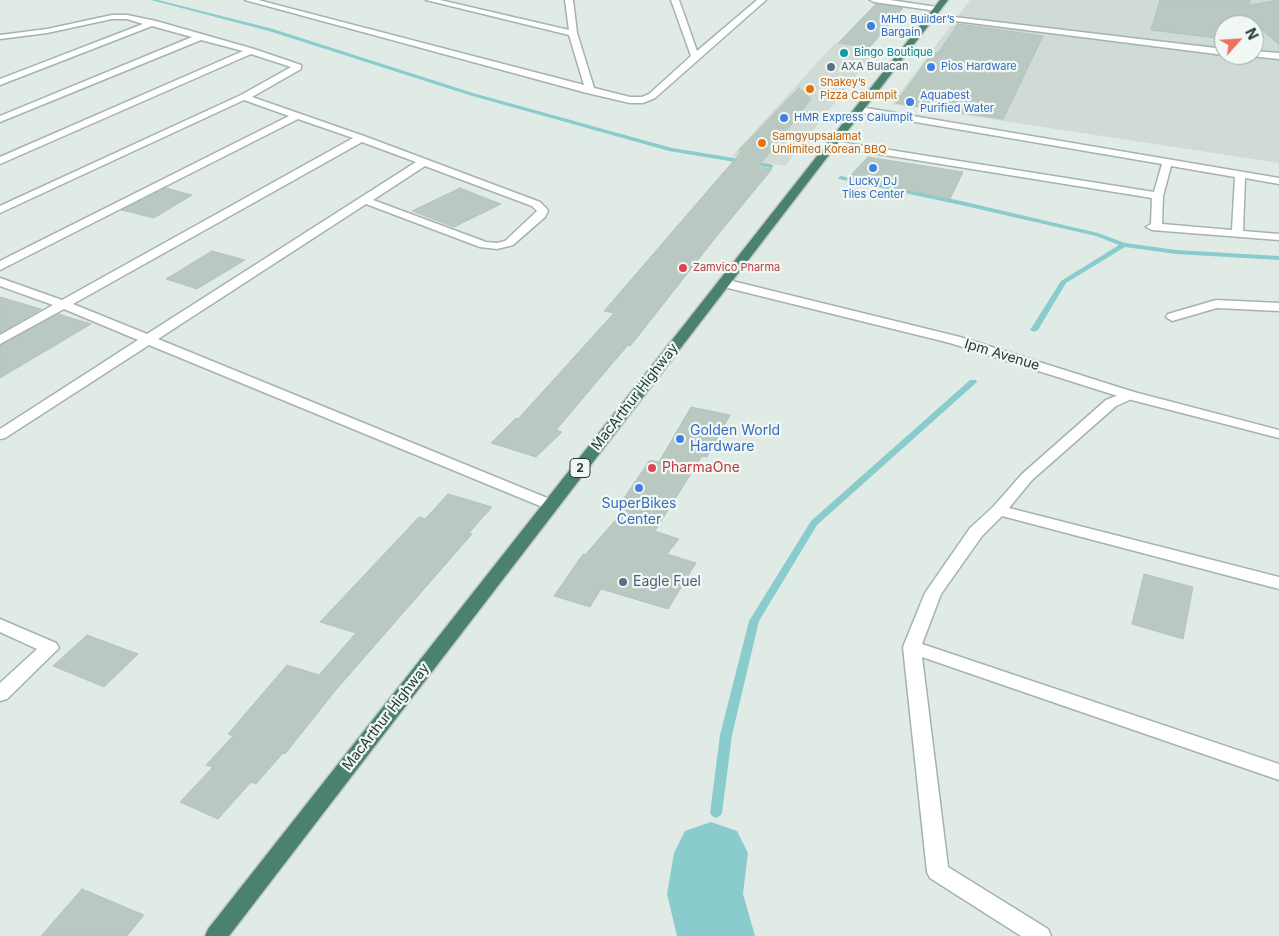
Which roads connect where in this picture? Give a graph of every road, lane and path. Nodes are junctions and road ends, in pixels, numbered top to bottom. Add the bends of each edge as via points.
1 (249, 0) edge
2 (430, 0) edge
3 (569, 0) edge
4 (675, 0) edge
5 (762, 0) edge
6 (874, 0) edge
7 (909, 0) edge
8 (466, 4) edge
9 (938, 7) edge
10 (153, 23) junction
11 (47, 31) junction
12 (573, 33) junction
13 (0, 37) edge
14 (200, 37) junction
15 (9, 44) dead end
16 (1214, 50) edge
17 (251, 51) junction
18 (1264, 55) edge
19 (1279, 56) edge
20 (695, 57) junction
21 (0, 82) edge
22 (590, 91) junction
23 (244, 97) junction
24 (860, 110) junction
25 (296, 116) junction
26 (0, 119) edge
27 (361, 138) junction
28 (833, 144) junction
29 (0, 161) edge
30 (424, 162) junction
31 (1167, 163) junction
32 (1240, 174) junction
33 (1279, 180) edge
34 (1158, 196) junction
35 (367, 201) junction
36 (0, 210) edge
37 (1237, 234) junction
38 (1279, 237) edge
39 (0, 266) edge
40 (0, 282) edge
41 (724, 283) junction
42 (62, 304) junction
43 (1242, 305) junction
44 (1279, 307) edge
45 (1279, 313) edge
46 (1172, 316) dead end
47 (0, 340) edge
48 (147, 340) junction
49 (1129, 395) junction
50 (1279, 434) edge
51 (0, 435) edge
52 (551, 505) junction
53 (999, 510) junction
54 (1279, 583) edge
55 (0, 625) edge
56 (912, 648) junction
57 (0, 694) edge
58 (1279, 772) edge
59 (216, 936) edge
60 (1040, 936) edge

1 - 22 street
2 - 8 street
3 - 12 street
4 - 20 street
5 - 20 street
6 - 9 street
7 - 9 street
8 - 12 street
9 - 16 street
9 - 24 highway, MacArthur Highway / 2
10 - 11 street via 112,17
10 - 14 street
10 - 21 street
11 - 13 street
11 - 15 street
12 - 22 street
14 - 17 street
14 - 26 street
17 - 23 street via 298,67
17 - 29 street
18 - 19 street
20 - 22 street via 652,96 643,100
23 - 25 street
23 - 36 street
24 - 28 highway, MacArthur Highway / 2
24 - 31 street
25 - 27 street
25 - 39 street
27 - 30 street
27 - 42 street
28 - 34 street
28 - 41 highway, MacArthur Highway / 2
30 - 35 street
30 - 35 street via 536,204 543,211 509,243 497,246 484,245
31 - 32 street
31 - 34 street
32 - 33 street
32 - 37 street
34 - 37 street via 1154,227
35 - 48 street
37 - 38 street
40 - 42 street
41 - 49 street, Ipm Avenue via 955,340
41 - 52 highway, MacArthur Highway / 2
42 - 47 street
42 - 48 street
43 - 44 street
43 - 45 street
43 - 46 street via 1216,304
48 - 51 street
48 - 52 street
49 - 50 street, Ipm Avenue
49 - 53 street via 1111,402 1027,477
52 - 59 highway, MacArthur Highway / 2
53 - 54 street
53 - 56 street via 976,532 933,593
55 - 57 street via 50,648
56 - 58 street
56 - 60 street via 938,872

